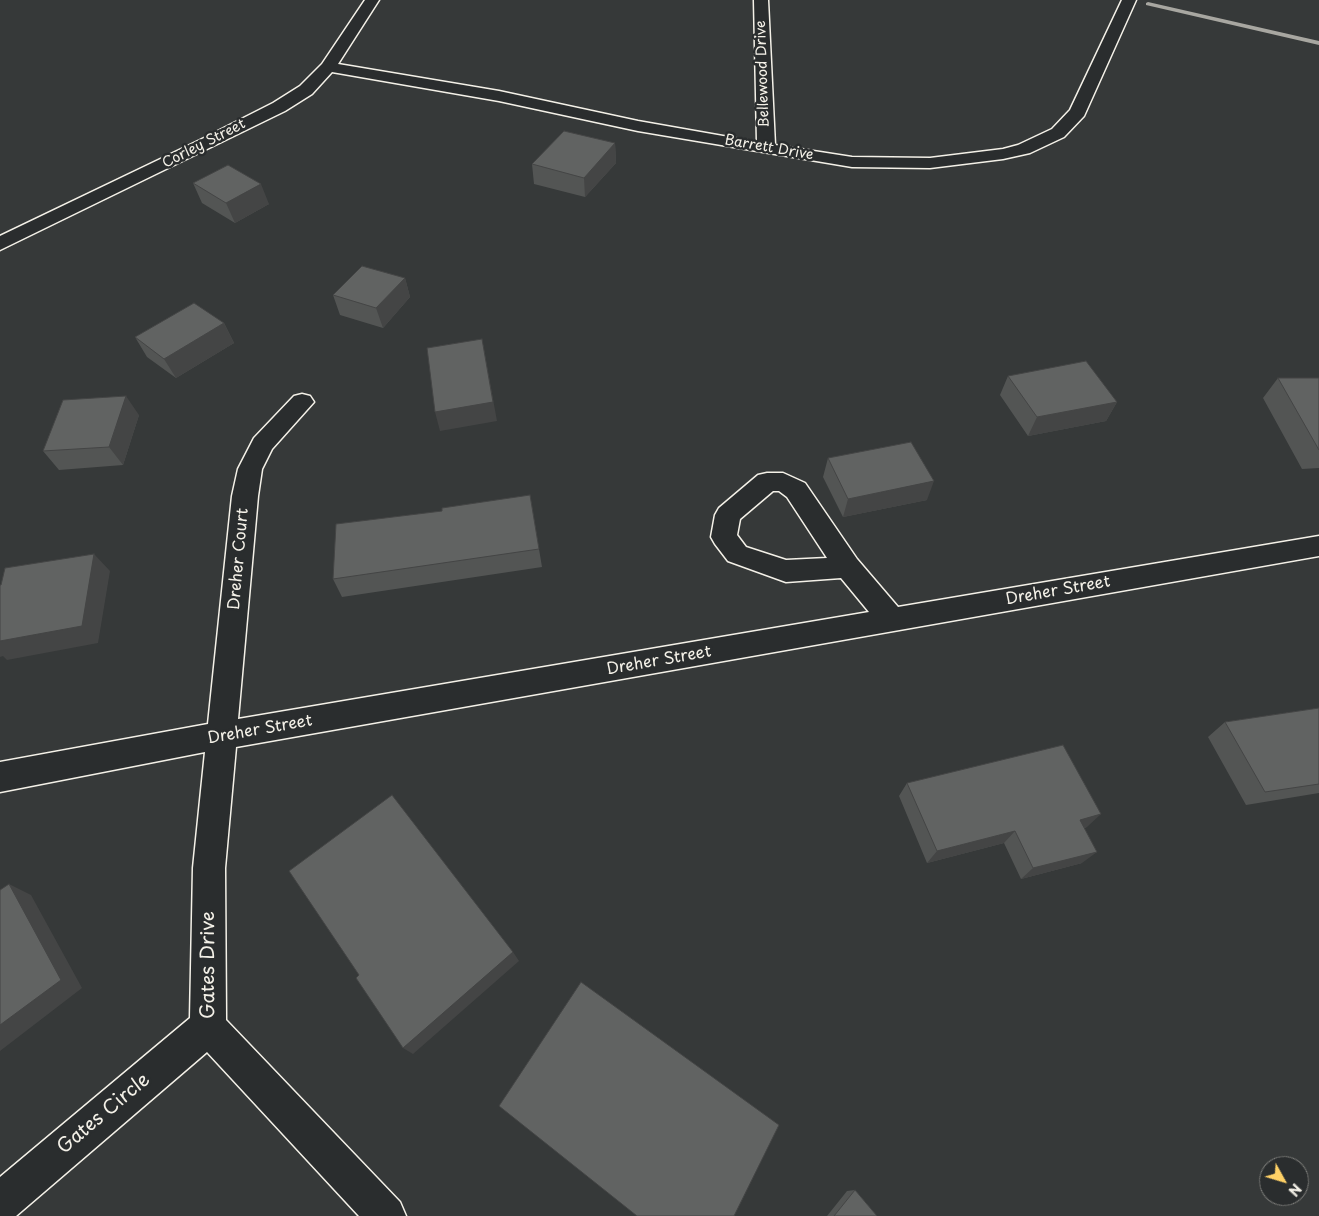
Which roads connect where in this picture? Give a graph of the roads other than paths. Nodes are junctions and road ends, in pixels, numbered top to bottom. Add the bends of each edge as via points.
1 (372, 0) edge
2 (761, 0) edge
3 (1129, 0) edge
4 (328, 67) junction
5 (766, 149) junction
6 (0, 244) edge
7 (302, 402) dead end
8 (1315, 553) edge
9 (848, 567) junction
10 (891, 619) junction
11 (224, 735) junction
12 (0, 777) edge
13 (208, 1027) junction
14 (0, 1202) edge
15 (386, 1216) edge

1 - 4 street, Corley Street
2 - 5 street, Bellewood Drive
3 - 5 street, Barrett Drive via 1078,112 1058,133 1043,141 1004,154 930,163 852,162
4 - 5 street, Barrett Drive via 499,96
4 - 6 street, Corley Street via 306,90 279,107
7 - 11 street, Dreher Court via 262,444 250,469
8 - 10 street, Dreher Street
9 - 9 street via 796,490 783,482 767,482 728,515 724,537 737,554 786,571
9 - 10 street
10 - 11 street, Dreher Street
11 - 12 street, Dreher Street
11 - 13 street, Gates Drive via 210,868
13 - 14 street, Gates Circle
13 - 15 street, Gates Drive

